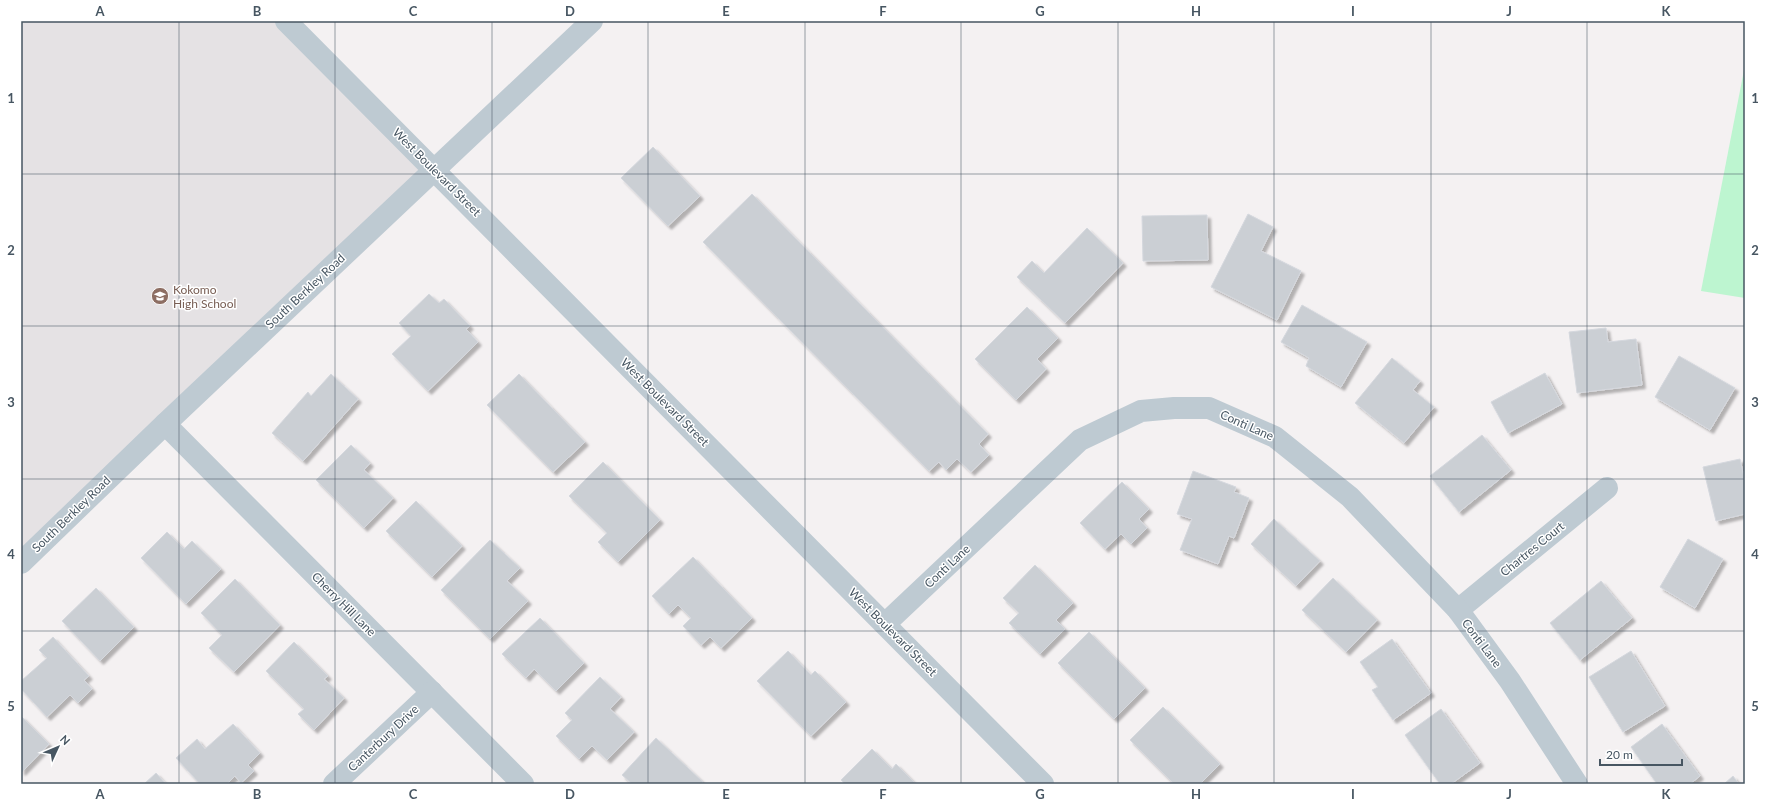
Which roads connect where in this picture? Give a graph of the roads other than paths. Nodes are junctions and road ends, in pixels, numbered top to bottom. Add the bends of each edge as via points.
1 (286, 21) edge
2 (592, 21) edge
3 (433, 169) junction
4 (165, 424) junction
5 (1607, 488) dead end
6 (21, 563) edge
7 (1458, 610) junction
8 (885, 624) junction
9 (432, 692) junction
10 (334, 784) edge
11 (523, 784) edge
12 (1043, 784) edge
13 (1577, 784) edge

1 - 3 street, West Boulevard Street
2 - 3 street, South Berkley Road
3 - 4 street, South Berkley Road
3 - 8 street, West Boulevard Street
4 - 6 street, South Berkley Road
4 - 9 street, Cherry Hill Lane
5 - 7 street, Chartres Court
7 - 8 street, Conti Lane via 1350,497 1275,437 1209,408 1174,408 1141,411 1080,440
7 - 13 street, Conti Lane via 1510,681
8 - 12 street, West Boulevard Street
9 - 10 street, Canterbury Drive
9 - 11 street, Cherry Hill Lane

